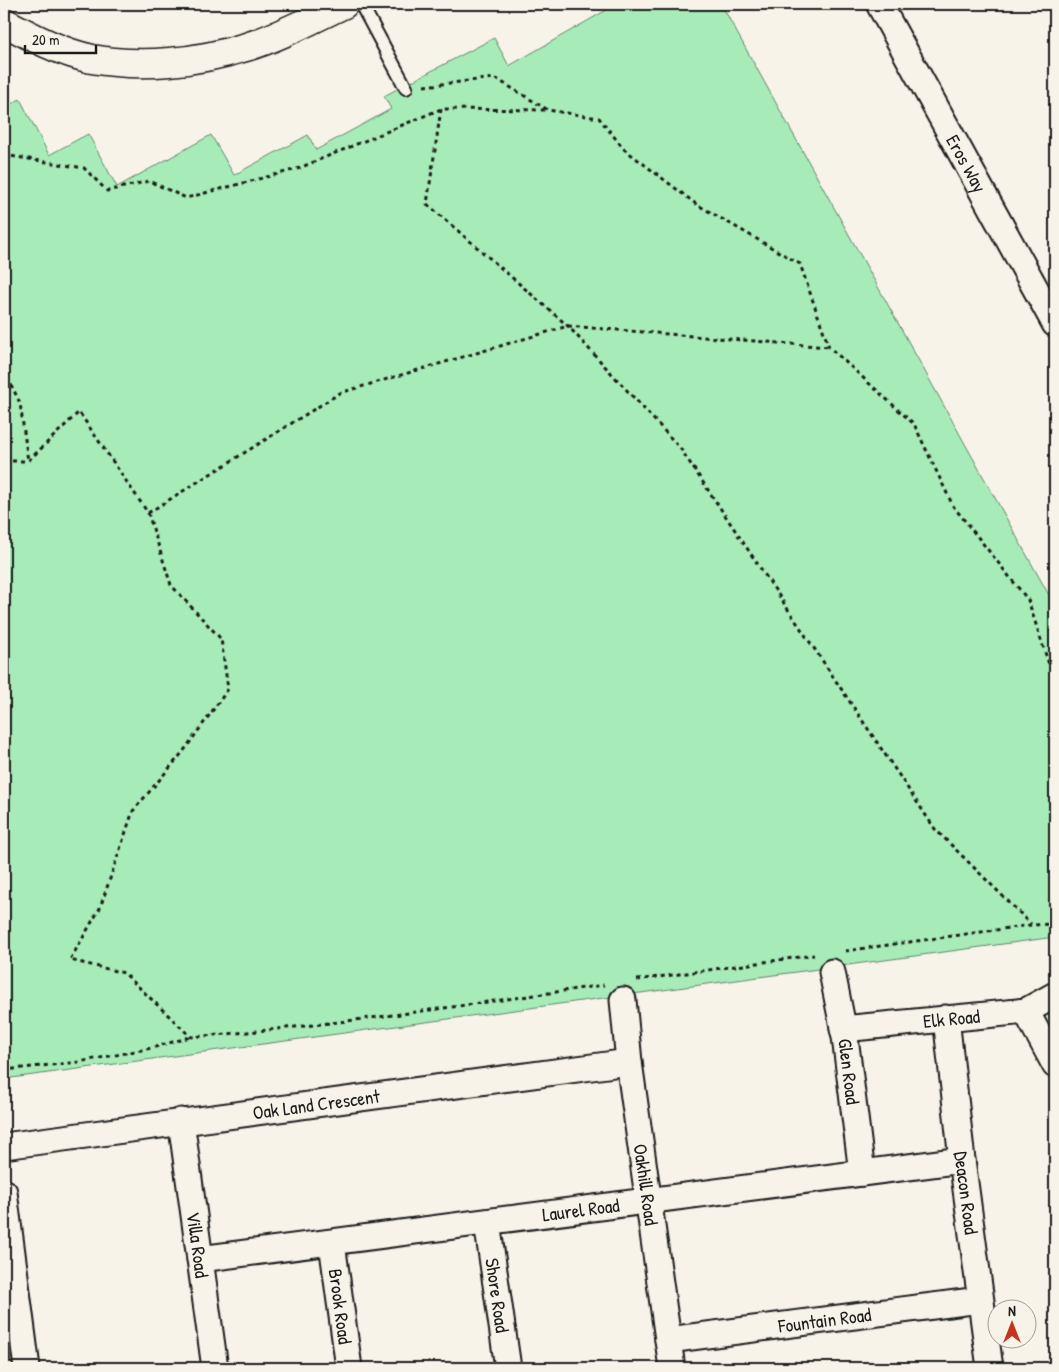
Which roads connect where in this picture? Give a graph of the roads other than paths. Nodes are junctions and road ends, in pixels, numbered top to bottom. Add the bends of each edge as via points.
1 (344, 4) edge
2 (361, 4) edge
3 (878, 4) edge
4 (4, 22) edge
5 (406, 88) road end
6 (1055, 324) edge
7 (833, 959) road end
8 (622, 989) road end
9 (1055, 995) edge
10 (1026, 1011) junction
11 (946, 1018) junction
12 (843, 1029) junction
13 (629, 1062) junction
14 (1055, 1065) edge
15 (181, 1121) junction
16 (4, 1146) edge
17 (962, 1160) junction
18 (862, 1173) junction
19 (4, 1192) edge
20 (648, 1202) junction
21 (487, 1222) junction
22 (332, 1243) junction
23 (200, 1259) junction
24 (10, 1288) edge
25 (980, 1300) junction
26 (668, 1340) junction
27 (27, 1368) edge
28 (215, 1368) edge
29 (349, 1368) edge
30 (508, 1368) edge
31 (672, 1368) edge
32 (990, 1368) edge

1 - 4 street via 246,47 196,59 156,63 91,58 44,44
2 - 5 lane
3 - 6 street, Eros Way
7 - 12 street, Glen Road
8 - 13 street, Oakhill Road
9 - 10 street, Elk Road
10 - 11 street, Elk Road
10 - 14 street
11 - 12 street, Elk Road
11 - 17 street, Deacon Road
12 - 18 street, Glen Road
13 - 15 street, Oak Land Crescent
13 - 20 street, Oakhill Road
15 - 16 street, Oak Land Crescent
15 - 23 street, Villa Road
17 - 18 street, Laurel Road
17 - 25 street, Deacon Road
18 - 20 street, Laurel Road
19 - 24 street
20 - 21 street, Laurel Road
20 - 26 street, Oakhill Road
21 - 22 street, Laurel Road
21 - 30 street, Shore Road
22 - 23 street, Laurel Road
22 - 29 street, Brook Road
23 - 28 street, Villa Road
24 - 27 street
25 - 26 street, Fountain Road
25 - 32 street, Deacon Road
26 - 31 street, Oakhill Road

